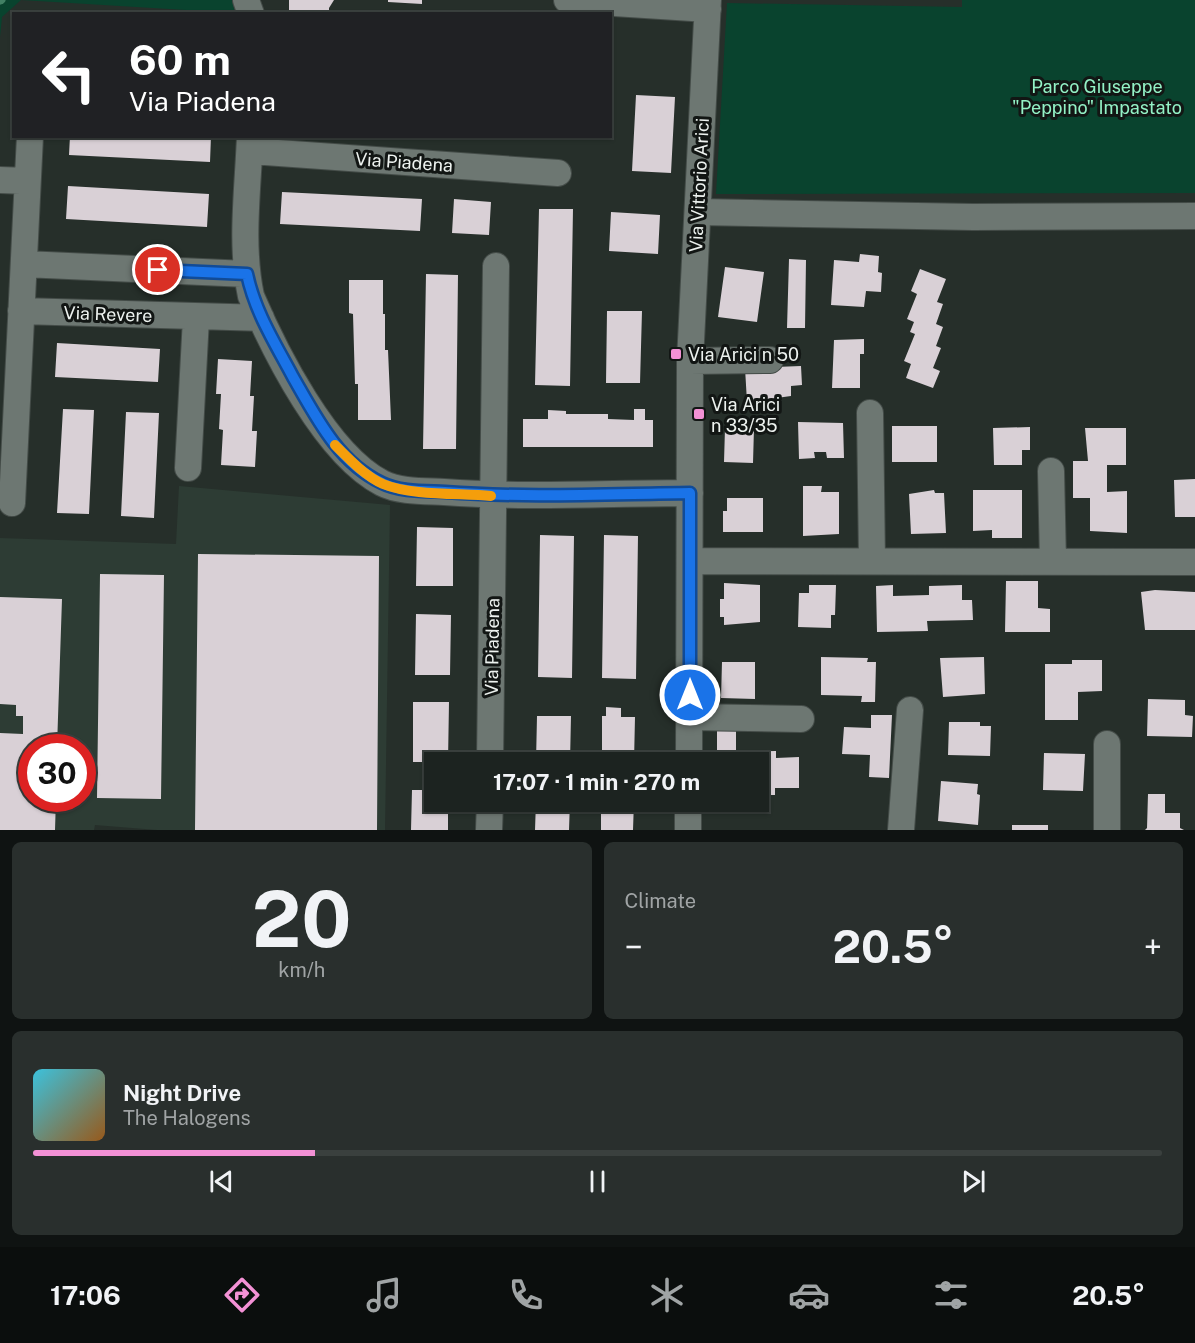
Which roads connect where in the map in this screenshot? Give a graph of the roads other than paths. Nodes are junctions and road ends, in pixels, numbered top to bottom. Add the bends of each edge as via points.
1 (567, 0) edge
2 (708, 5) edge
3 (30, 138) edge
4 (250, 144) edge
5 (558, 173) dead end
6 (0, 180) edge
7 (27, 181) junction
8 (699, 212) junction
9 (1195, 216) edge
10 (24, 264) junction
11 (496, 266) dead end
12 (247, 274) junction
13 (21, 311) junction
14 (196, 318) junction
15 (261, 318) junction
16 (770, 360) dead end
17 (690, 361) junction
18 (870, 412) dead end
19 (188, 468) dead end
20 (1051, 471) dead end
21 (690, 493) junction
22 (494, 496) junction
23 (12, 503) dead end
24 (690, 561) junction
25 (872, 561) junction
26 (1053, 562) junction
27 (1195, 562) edge
28 (910, 710) dead end
29 (690, 717) junction
30 (801, 719) dead end
31 (1107, 744) dead end
32 (490, 752) edge
33 (689, 752) edge
34 (490, 812) edge
35 (688, 812) edge
36 (489, 830) edge
37 (688, 830) edge
38 (901, 830) edge
39 (1107, 830) edge

1 - 2 street, Via Vittorio Arici
2 - 8 street, Via Vittorio Arici
3 - 7 street
4 - 5 street, Via Piadena
4 - 12 street, Via Piadena
6 - 7 street
7 - 10 street
8 - 9 street
8 - 17 street, Via Vittorio Arici
10 - 12 street
10 - 13 street
11 - 22 street, Via Piadena
12 - 15 street, Via Piadena
13 - 14 street, Via Revere
13 - 23 street
14 - 15 street, Via Revere
14 - 19 street
15 - 22 street, Via Piadena via 333,443 356,466 383,484
16 - 17 street
17 - 21 street, Via Vittorio Arici
18 - 25 street
20 - 26 street
21 - 22 street, Via Piadena
21 - 24 street, Via Vittorio Arici
22 - 32 street, Via Piadena
24 - 25 street
24 - 29 street, Via Vittorio Arici
25 - 26 street
26 - 27 street
28 - 38 street
29 - 30 street
29 - 33 street, Via Vittorio Arici
31 - 39 street
34 - 36 street
35 - 37 street

